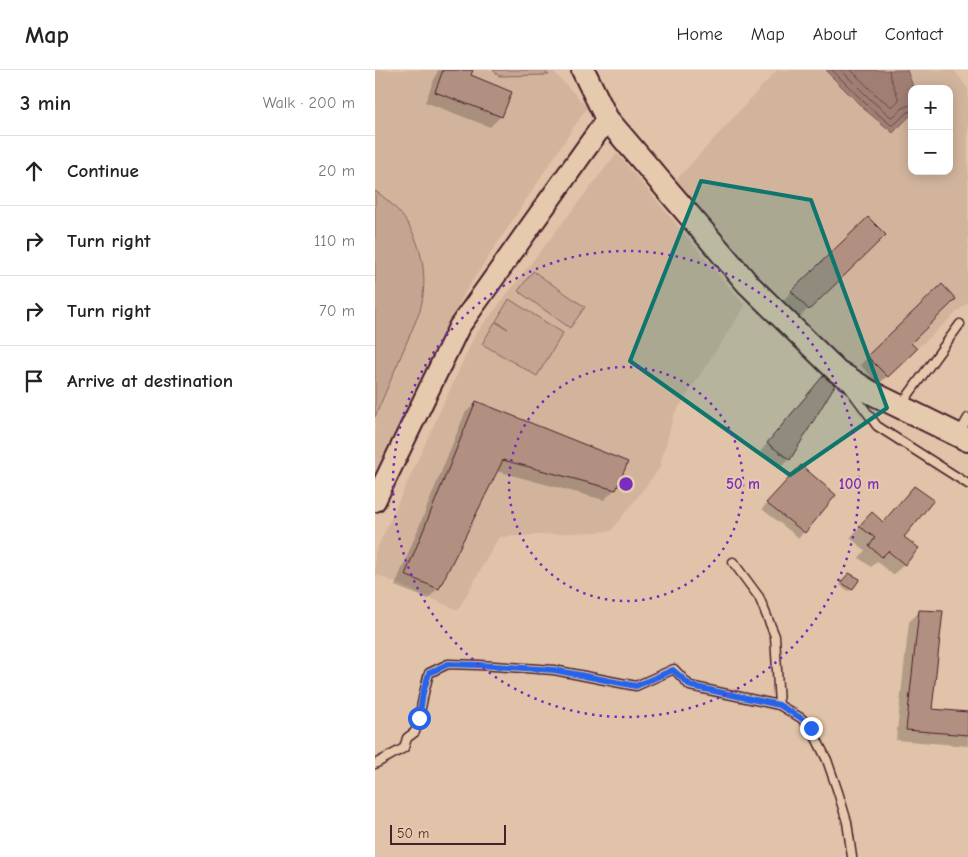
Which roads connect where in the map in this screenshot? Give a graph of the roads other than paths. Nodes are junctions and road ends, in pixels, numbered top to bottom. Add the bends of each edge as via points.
1 (583, 70) edge
2 (607, 119) junction
3 (960, 324) dead end
4 (837, 371) junction
5 (900, 406) junction
6 (965, 431) edge
7 (968, 484) edge
8 (375, 501) edge
9 (733, 562) dead end
10 (779, 705) junction
11 (375, 764) edge
12 (852, 857) edge

1 - 2 main road
2 - 4 main road via 748,284
2 - 8 street via 459,327
3 - 5 lane
4 - 5 main road
4 - 7 lane via 877,426
5 - 6 main road
9 - 10 lane via 759,597 775,636
10 - 11 lane via 691,686 673,670 636,686 554,670 448,664 429,673 415,732 407,738 404,748
10 - 12 lane via 811,728 827,760 847,822

